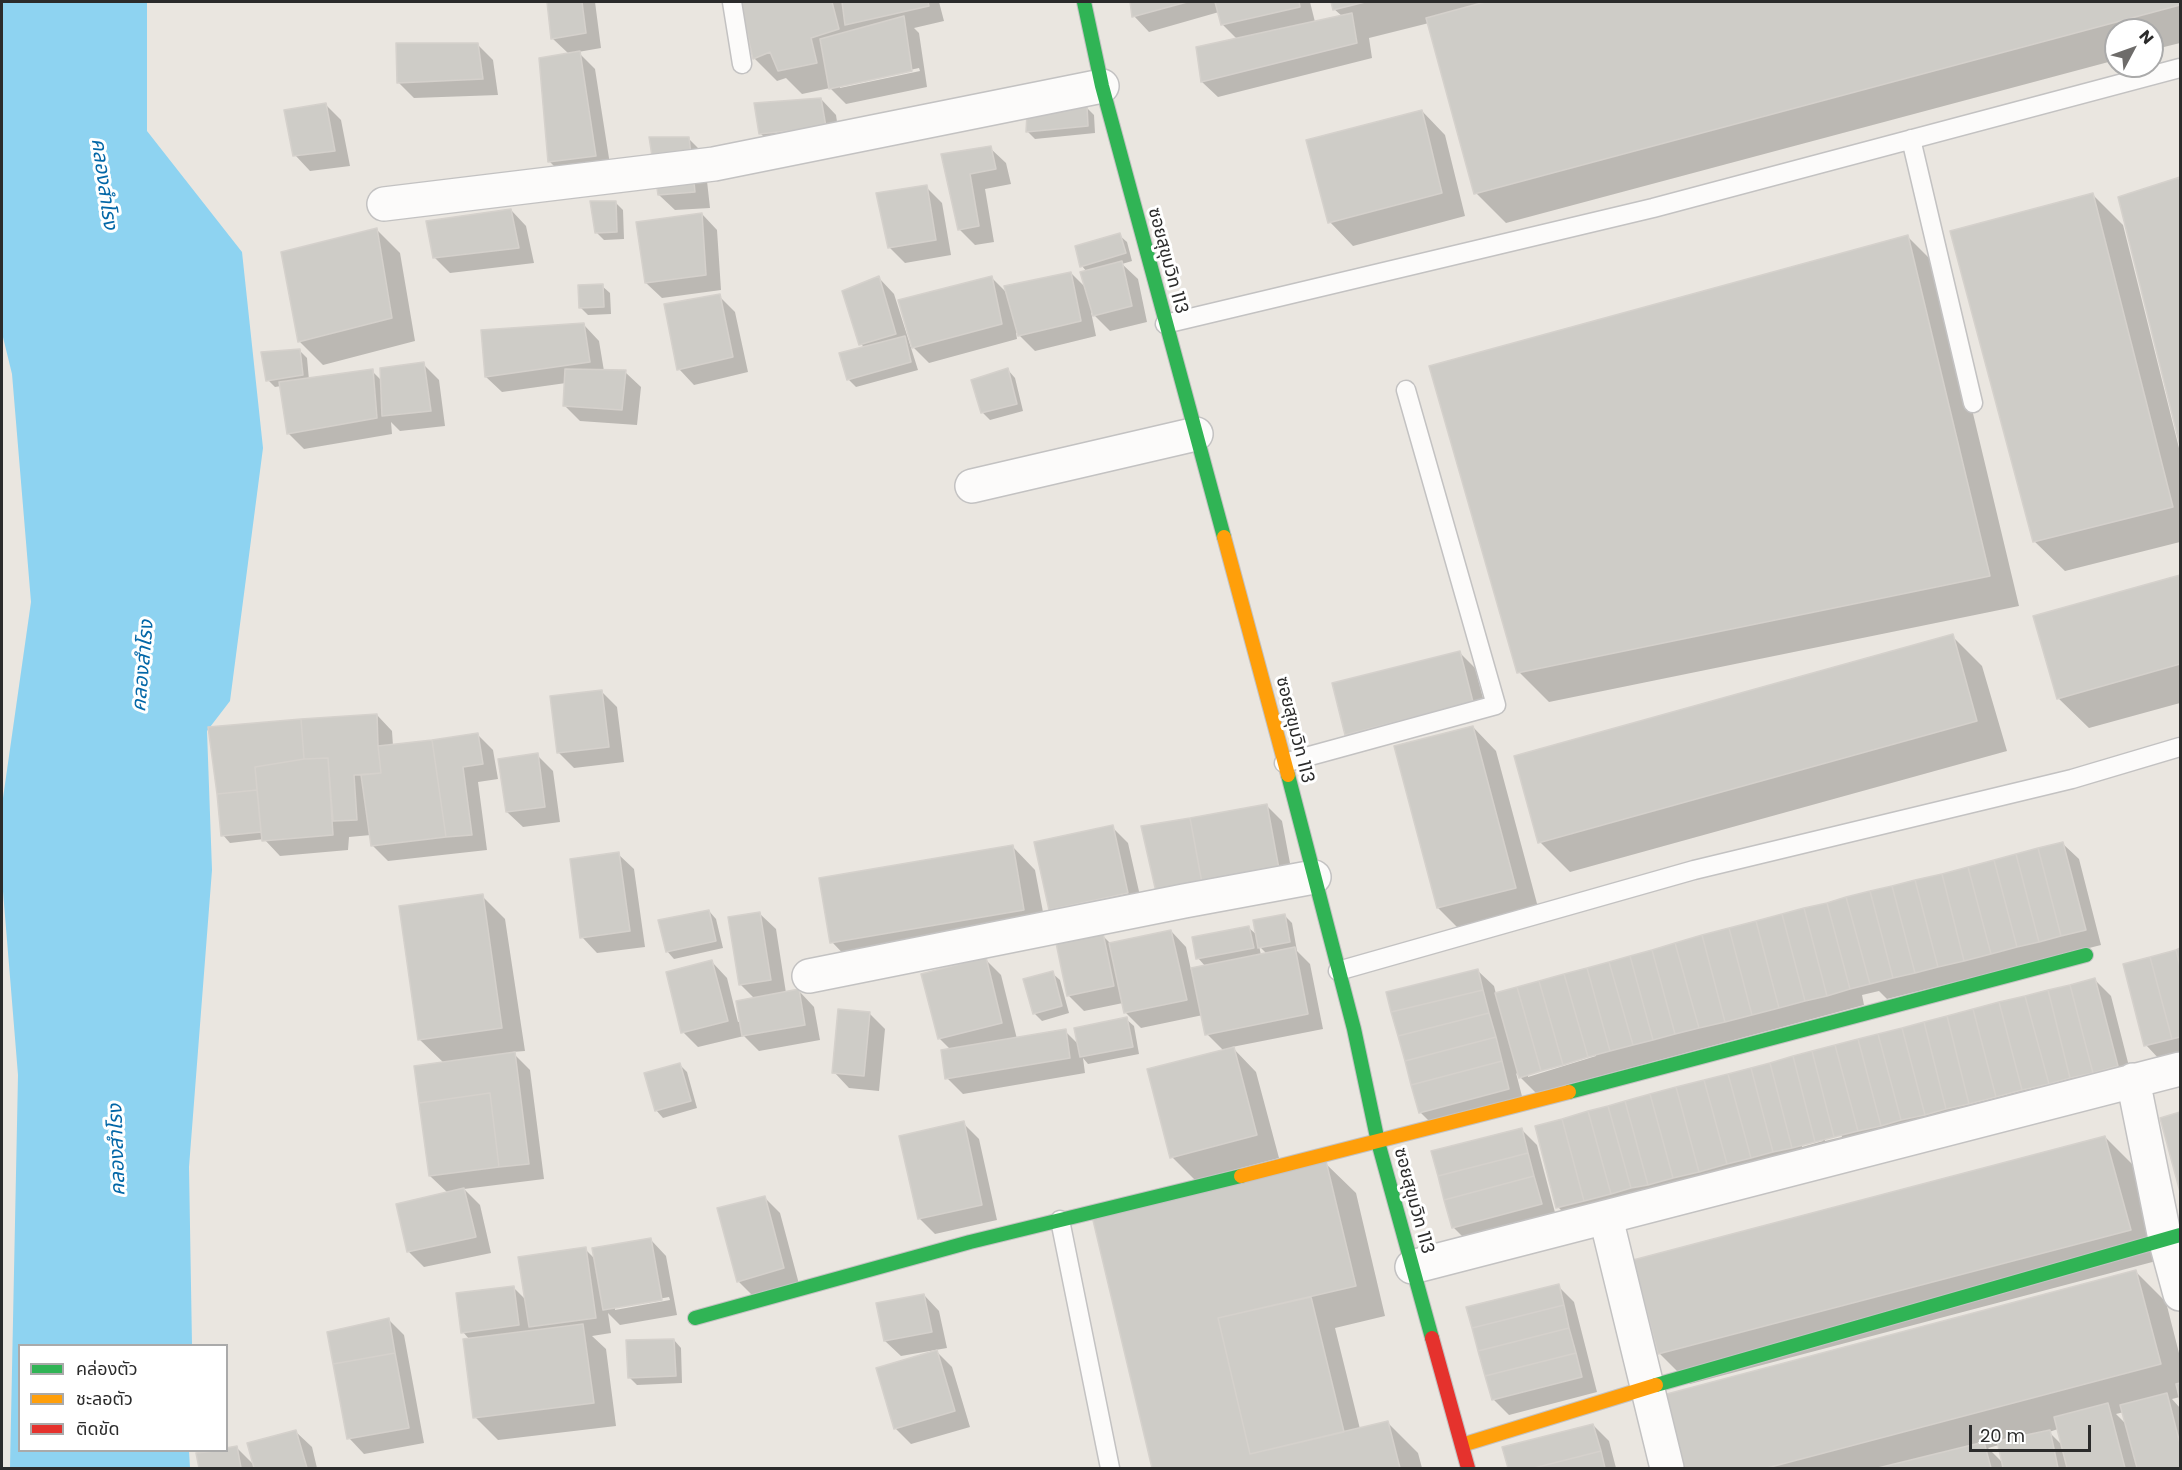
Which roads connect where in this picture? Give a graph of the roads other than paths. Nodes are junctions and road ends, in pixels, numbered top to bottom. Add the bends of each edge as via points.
1 (732, 2) edge
2 (1084, 2) edge
3 (742, 64) dead end
4 (2181, 68) edge
5 (1102, 86) junction
6 (1911, 139) junction
7 (384, 204) dead end
8 (1165, 324) junction
9 (1406, 390) dead end
10 (1973, 403) dead end
11 (1196, 434) junction
12 (972, 486) dead end
13 (2181, 747) edge
14 (1284, 763) junction
15 (1314, 877) junction
16 (2086, 955) dead end
17 (1338, 971) junction
18 (809, 976) dead end
19 (2181, 1069) edge
20 (2133, 1080) junction
21 (1378, 1142) junction
22 (1606, 1218) junction
23 (1060, 1220) junction
24 (2173, 1237) edge
25 (1412, 1267) junction
26 (2181, 1294) edge
27 (695, 1318) dead end
28 (1648, 1387) junction
29 (1462, 1445) junction
30 (1110, 1468) edge
31 (1468, 1468) edge
32 (1667, 1468) edge

1 - 3 lane
2 - 5 street, ซอยสุขุมวิท 113
4 - 6 lane
5 - 7 street via 714,164
5 - 8 street, ซอยสุขุมวิท 113
6 - 8 lane via 1653,208
6 - 10 lane
8 - 11 street, ซอยสุขุมวิท 113
9 - 14 lane via 1496,705
11 - 12 street
11 - 14 street, ซอยสุขุมวิท 113
13 - 17 lane via 2072,779 1694,870
14 - 15 street, ซอยสุขุมวิท 113
15 - 17 street, ซอยสุขุมวิท 113
15 - 18 street
16 - 21 street
17 - 21 street, ซอยสุขุมวิท 113
19 - 20 street
20 - 22 street
20 - 24 street
21 - 23 street
21 - 25 street, ซอยสุขุมวิท 113
22 - 25 street
22 - 28 street
23 - 27 street
23 - 30 lane
24 - 26 street
24 - 28 street
25 - 29 street, ซอยสุขุมวิท 113
28 - 29 street
28 - 32 street
29 - 31 street, ซอยสุขุมวิท 113

